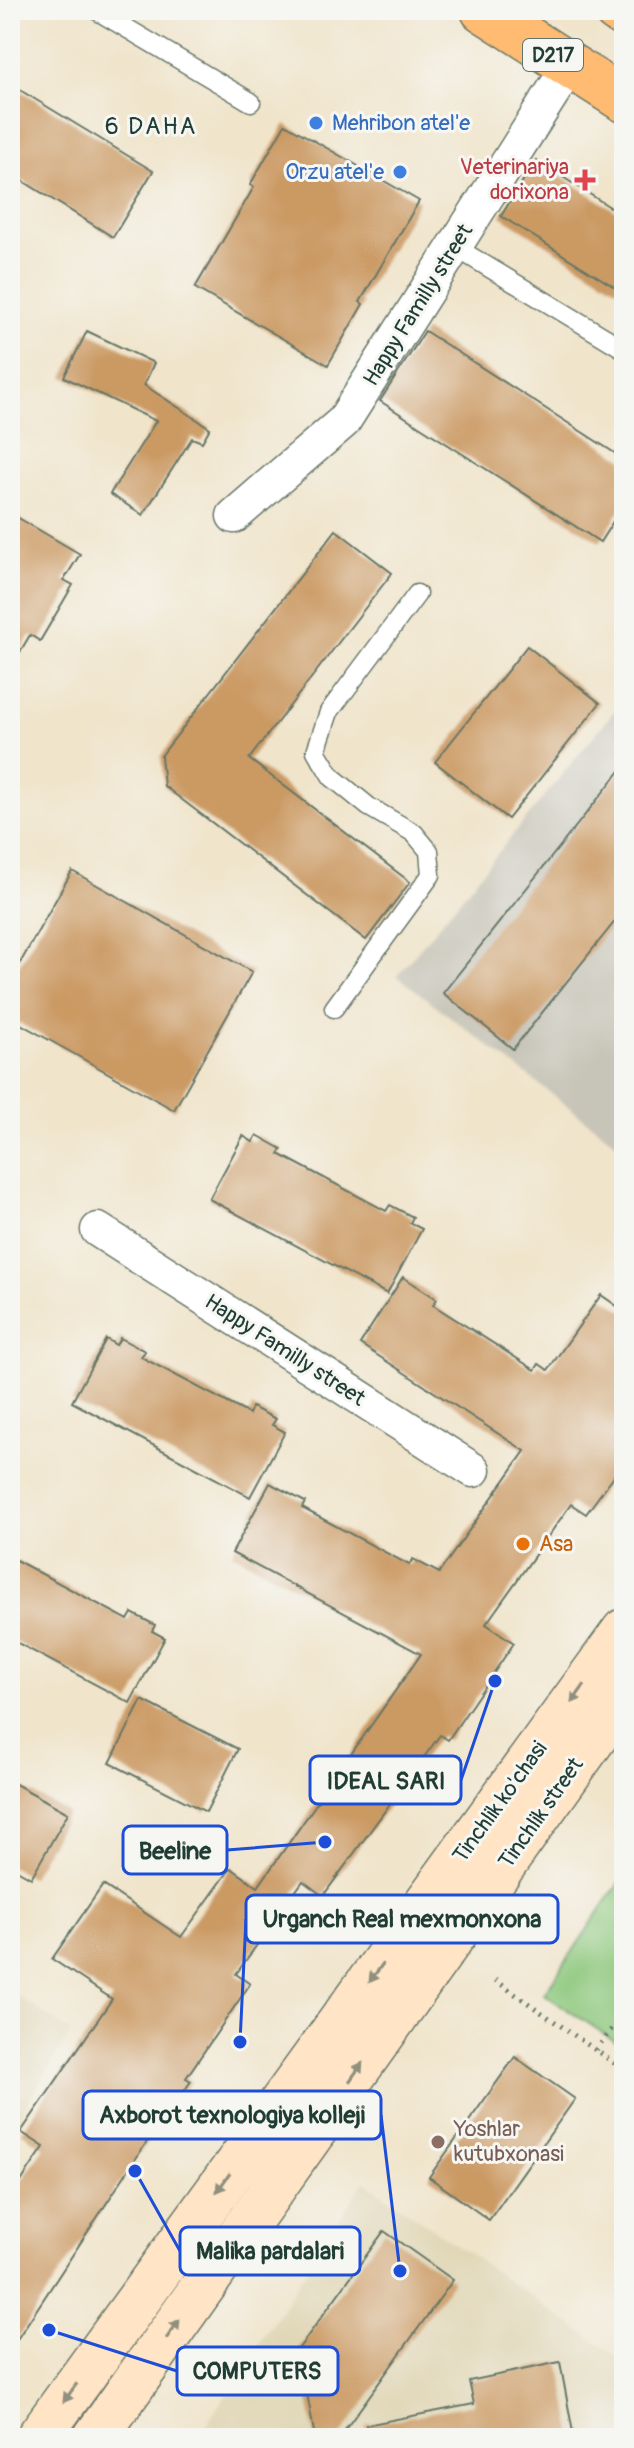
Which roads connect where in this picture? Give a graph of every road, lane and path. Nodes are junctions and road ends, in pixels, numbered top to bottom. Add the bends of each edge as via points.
1 (96, 10) edge
2 (483, 10) edge
3 (616, 10) edge
4 (624, 15) edge
5 (570, 65) junction
6 (624, 100) edge
7 (251, 102) dead end
8 (455, 247) junction
9 (624, 349) edge
10 (234, 516) dead end
11 (417, 594) dead end
12 (334, 1008) dead end
13 (98, 1230) dead end
14 (473, 1470) dead end
15 (624, 1631) edge
16 (624, 1696) edge
17 (495, 1980) dead end
18 (624, 2012) edge
19 (596, 2050) junction
20 (624, 2070) edge
21 (38, 2438) edge
22 (95, 2438) edge

1 - 7 lane
2 - 5 main road, D217
3 - 4 main road
5 - 6 main road, D217
5 - 8 street, Happy Familly street
8 - 9 lane
8 - 10 street, Happy Familly street via 343,422
11 - 12 lane via 329,712 316,751 332,777 414,833 429,851 431,875
13 - 14 street, Happy Familly street
15 -> 21 main road, Tinchlik ko'chasi
22 -> 16 main road, Tinchlik street
17 - 19 path
18 - 19 path
19 - 20 path

